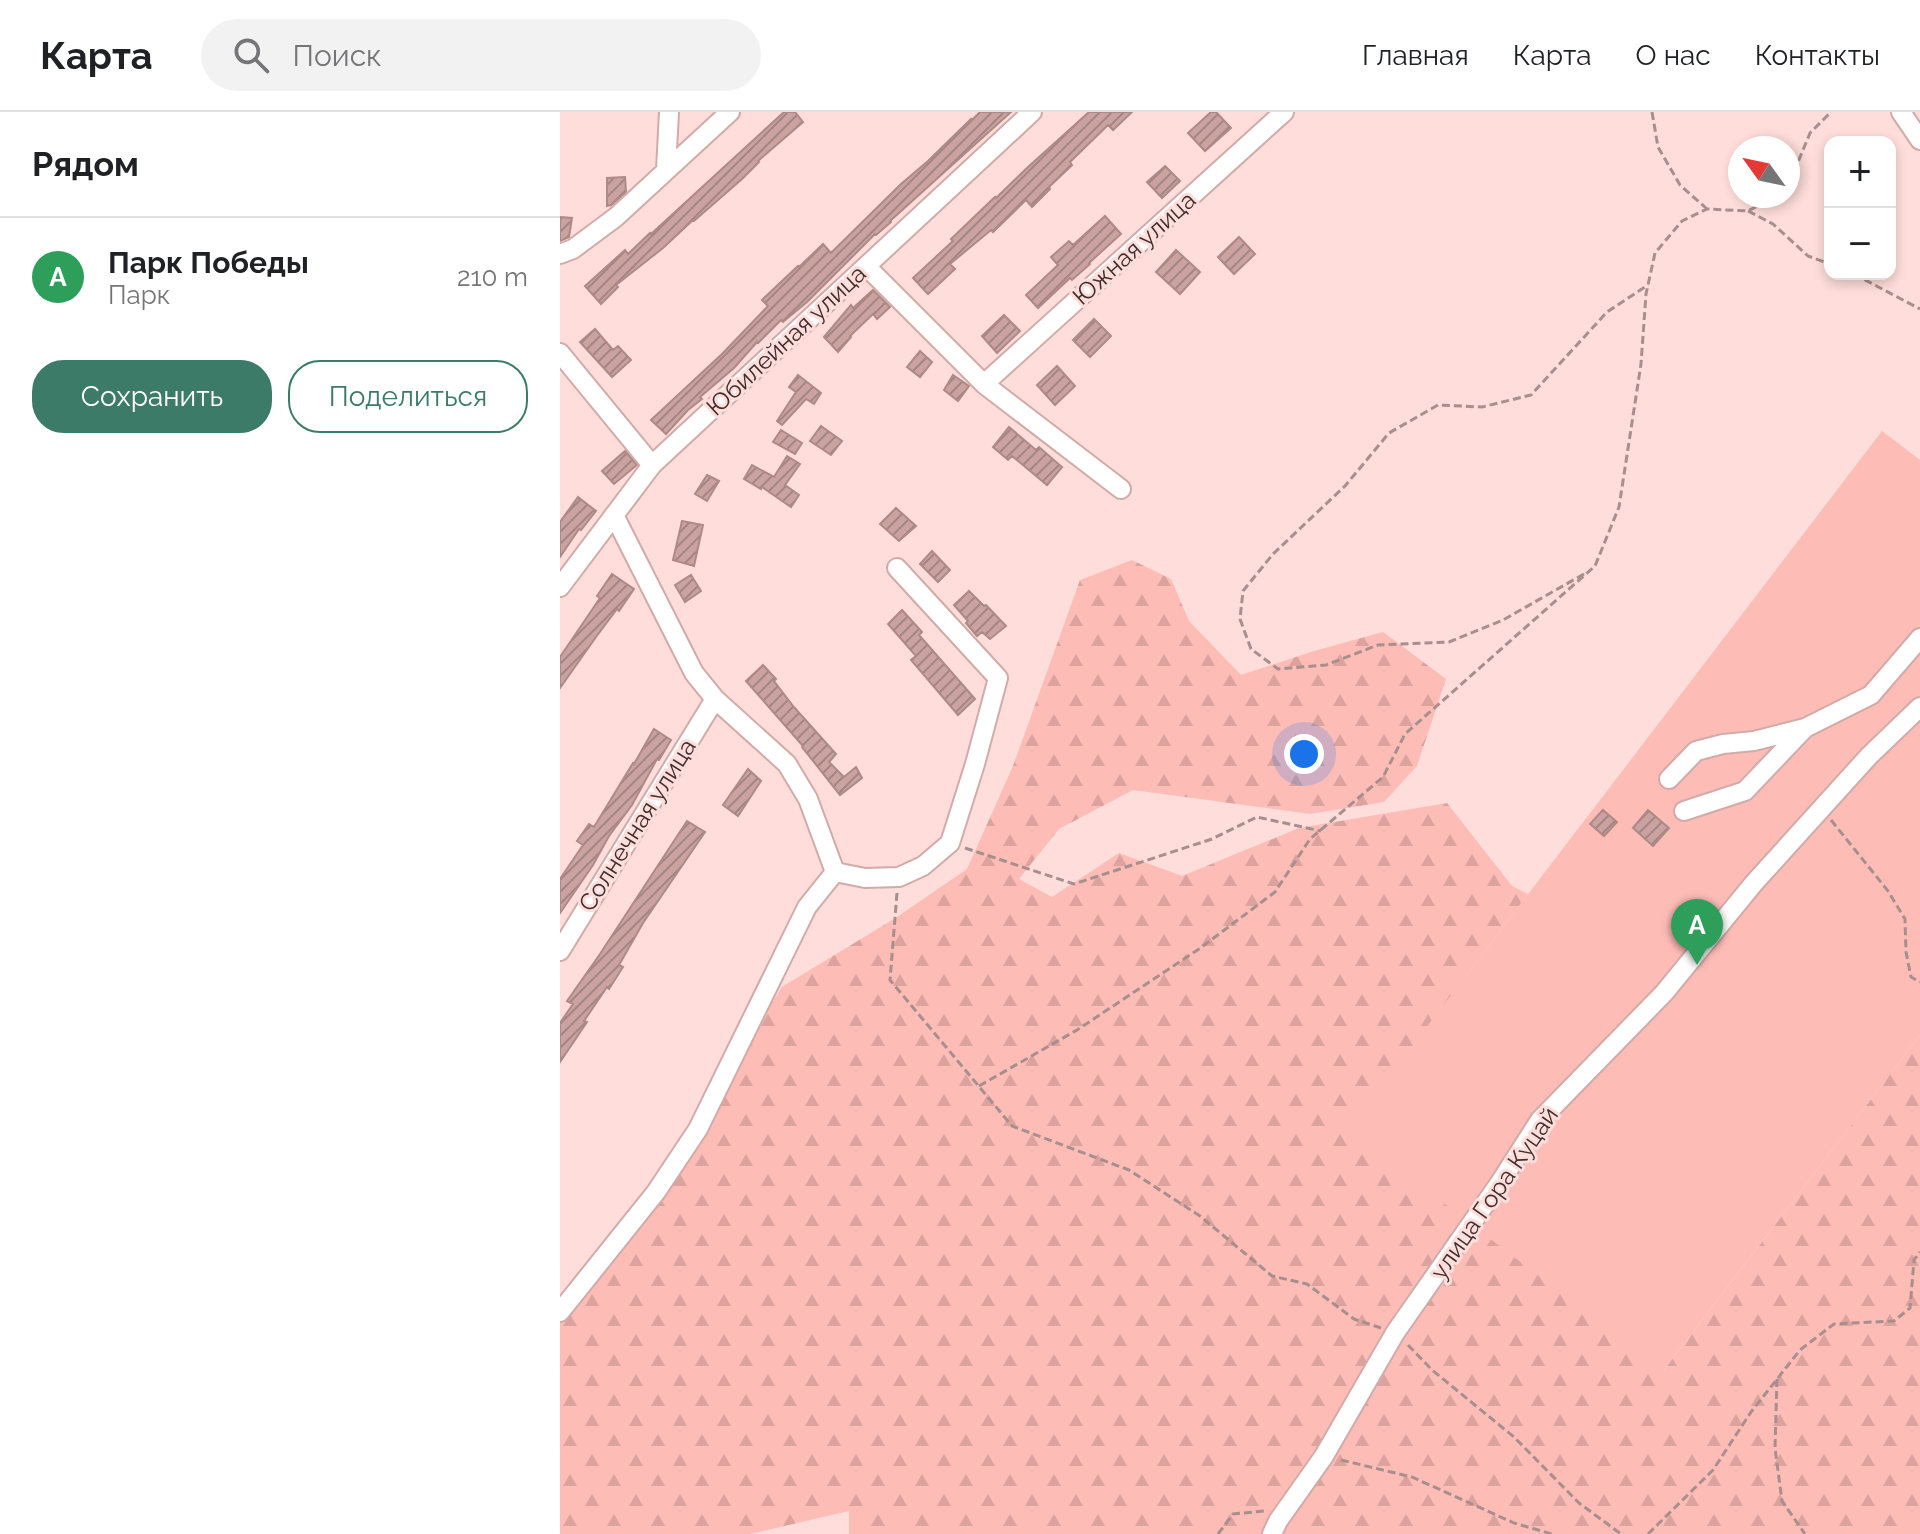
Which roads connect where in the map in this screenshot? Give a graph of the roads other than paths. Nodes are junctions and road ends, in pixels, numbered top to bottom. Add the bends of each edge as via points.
1 (669, 112) edge
2 (730, 112) edge
3 (1032, 112) edge
4 (1284, 112) edge
5 (1901, 112) edge
6 (1920, 140) edge
7 (666, 170) junction
8 (560, 254) edge
9 (866, 266) junction
10 (560, 353) edge
11 (984, 384) junction
12 (652, 465) junction
13 (1121, 489) dead end
14 (614, 515) junction
15 (897, 568) dead end
16 (560, 587) edge
17 (1920, 638) edge
18 (715, 699) junction
19 (1920, 707) edge
20 (1805, 728) junction
21 (1669, 779) dead end
22 (1684, 811) dead end
23 (835, 872) junction
24 (560, 951) edge
25 (560, 1312) edge
26 (1272, 1534) edge

1 - 7 street
2 - 7 street
3 - 9 street, Юбилейная улица
4 - 11 street, Южная улица
5 - 6 street
7 - 8 street via 616,217
9 - 11 street
9 - 12 street, Юбилейная улица
10 - 12 street
11 - 13 street
12 - 14 street, Юбилейная улица
14 - 16 street, Юбилейная улица
14 - 18 street via 694,673
15 - 23 street via 998,678 950,843 923,866 899,877
17 - 20 street via 1871,695
18 - 23 street via 787,764 808,799
18 - 24 street, Солнечная улица
19 - 26 street, улица Гора Куцай via 1754,883 1664,993 1540,1120 1395,1333
20 - 21 street via 1696,751
20 - 22 street via 1745,791
23 - 25 street via 807,907 698,1129 656,1192

